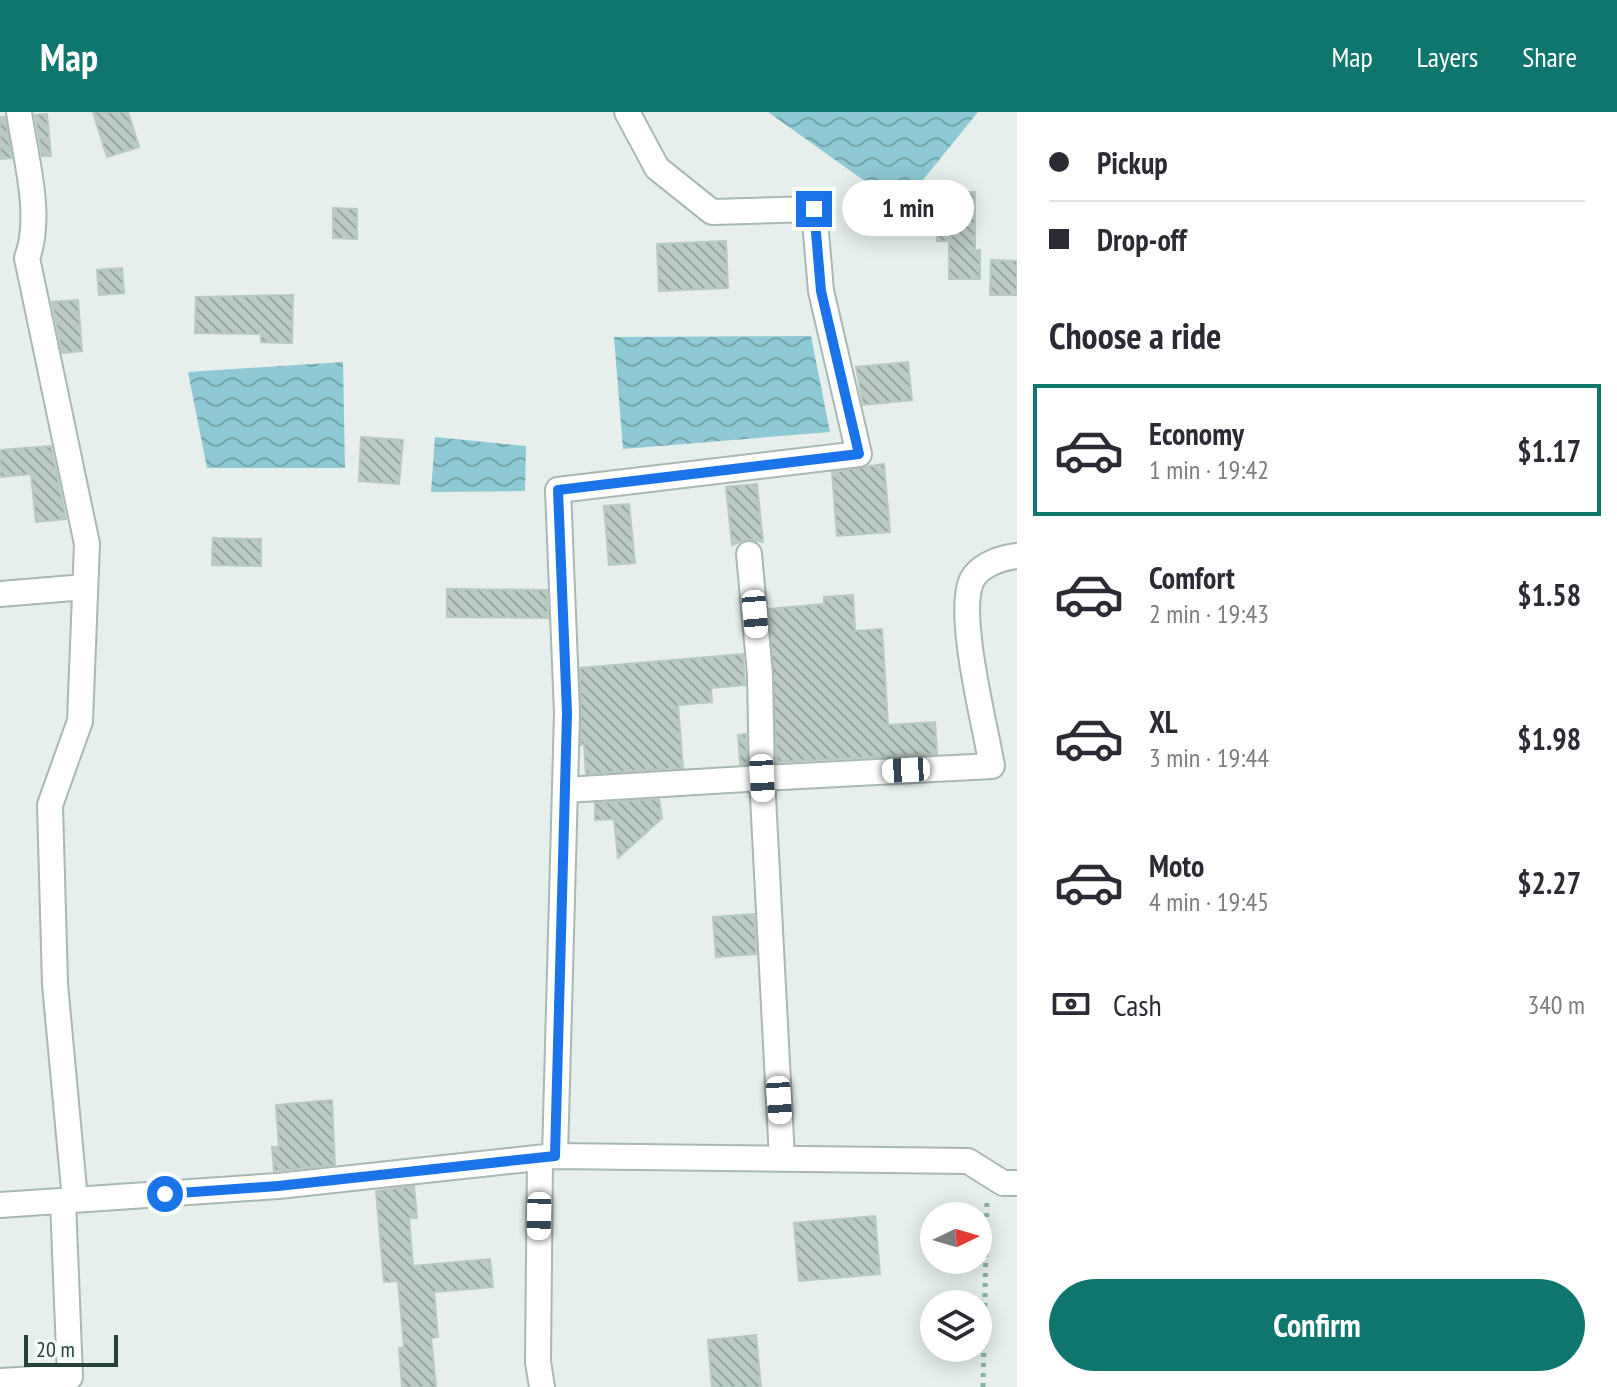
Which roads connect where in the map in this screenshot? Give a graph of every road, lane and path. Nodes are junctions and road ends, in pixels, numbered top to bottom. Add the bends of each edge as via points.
1 (19, 112) edge
2 (627, 112) edge
3 (749, 554) dead end
4 (1017, 556) edge
5 (85, 587) junction
6 (0, 594) edge
7 (762, 778) junction
8 (565, 790) junction
9 (548, 1157) junction
10 (782, 1158) junction
11 (988, 1173) junction
12 (1017, 1183) edge
13 (69, 1200) junction
14 (0, 1205) edge
15 (0, 1381) edge
16 (542, 1387) edge
17 (983, 1387) edge

1 - 5 street via 32,211 27,258 87,544
2 - 8 street via 657,168 712,212 814,209 821,291 859,454 558,490
3 - 7 street via 760,674
4 - 7 street via 987,565 971,581 966,616 992,766
5 - 6 street
5 - 13 street via 80,721 50,805
7 - 8 street
7 - 10 street
8 - 9 street
9 - 10 street
9 - 13 street via 278,1186
9 - 16 street via 538,1362
10 - 11 street via 968,1161
11 - 12 street via 1003,1183
11 - 17 path
13 - 14 street
13 - 15 street via 70,1377

